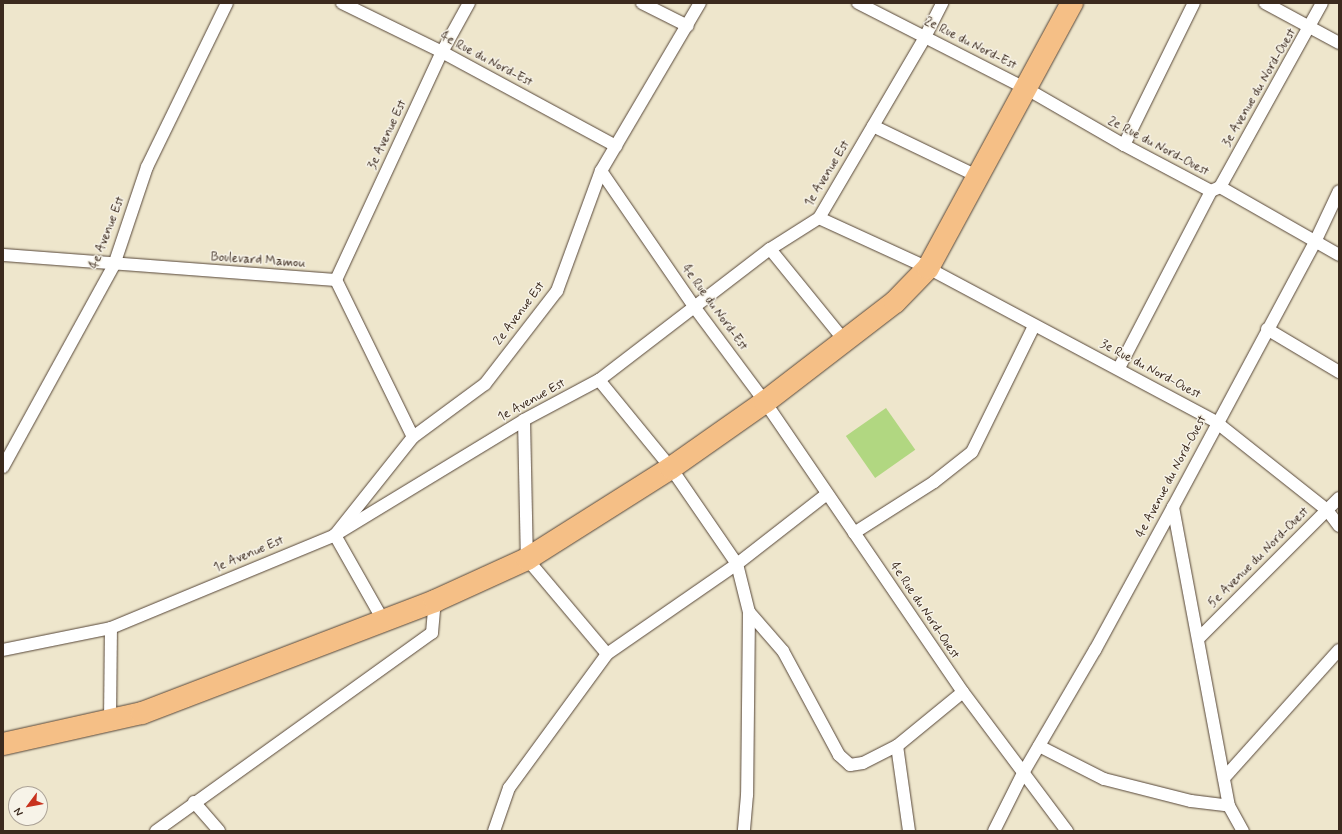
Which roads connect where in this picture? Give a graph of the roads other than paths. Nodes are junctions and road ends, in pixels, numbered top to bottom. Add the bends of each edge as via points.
1 (227, 3) edge
2 (342, 3) edge
3 (469, 3) edge
4 (642, 3) edge
5 (700, 3) edge
6 (858, 3) edge
7 (942, 3) edge
8 (1072, 3) edge
9 (1194, 3) edge
10 (1265, 3) edge
11 (1322, 3) edge
12 (688, 26) junction
13 (1311, 28) junction
14 (925, 37) junction
15 (1339, 43) edge
16 (442, 52) junction
17 (1027, 89) junction
18 (873, 126) junction
19 (1124, 145) junction
20 (616, 146) junction
21 (601, 171) junction
22 (979, 176) junction
23 (1216, 189) junction
24 (1339, 191) edge
25 (819, 218) junction
26 (1315, 242) junction
27 (770, 249) junction
28 (3, 255) edge
29 (1339, 255) edge
30 (114, 265) junction
31 (928, 268) junction
32 (336, 280) junction
33 (695, 308) junction
34 (1034, 326) junction
35 (1268, 329) junction
36 (844, 340) junction
37 (1119, 368) junction
38 (1339, 372) edge
39 (599, 380) junction
40 (765, 402) junction
41 (524, 420) junction
42 (1216, 422) junction
43 (413, 437) junction
44 (6, 454) edge
45 (3, 467) edge
46 (671, 468) junction
47 (827, 494) junction
48 (1339, 498) edge
49 (1173, 507) junction
50 (1327, 510) junction
51 (1339, 526) edge
52 (854, 533) junction
53 (335, 535) junction
54 (527, 559) junction
55 (737, 564) junction
56 (435, 601) junction
57 (749, 612) junction
58 (383, 620) junction
59 (111, 628) junction
60 (1199, 638) junction
61 (3, 650) edge
62 (1339, 650) edge
63 (607, 654) junction
64 (963, 692) junction
65 (110, 720) junction
66 (3, 744) edge
67 (897, 746) junction
68 (1039, 746) junction
69 (1023, 773) junction
70 (1224, 778) junction
71 (194, 802) junction
72 (1229, 806) junction
73 (156, 831) edge
74 (219, 831) edge
75 (494, 831) edge
76 (744, 831) edge
77 (909, 831) edge
78 (994, 831) edge
79 (1067, 831) edge
80 (1243, 831) edge

1 - 30 street, 4e Avenue Est via 147,167
2 - 16 street, 4e Rue du Nord-Est
3 - 16 street, 3e Avenue Est
4 - 12 street
5 - 12 street, 2e Avenue Est
6 - 14 street, 2e Rue du Nord-Est
7 - 14 street, 1e Avenue Est
8 - 17 highway
9 - 19 street
10 - 13 street
11 - 13 street, 3e Avenue du Nord-Ouest
12 - 20 street, 2e Avenue Est
13 - 15 street
13 - 23 street, 3e Avenue du Nord-Ouest
14 - 17 street, 2e Rue du Nord-Est
14 - 18 street, 1e Avenue Est
16 - 20 street, 4e Rue du Nord-Est
16 - 32 street, 3e Avenue Est
17 - 19 street, 2e Rue du Nord-Ouest
17 - 22 highway
18 - 22 street
18 - 25 street, 1e Avenue Est
19 - 23 street, 2e Rue du Nord-Ouest
20 - 21 street, 2e Avenue Est
21 - 33 street, 4e Rue du Nord-Est
21 - 43 street, 2e Avenue Est via 557,291 485,384
22 - 31 highway
23 - 26 street, 2e Rue du Nord-Ouest
23 - 37 street, 3e Avenue du Nord-Ouest
24 - 26 street, 4e Avenue du Nord-Ouest
25 - 27 street, 1e Avenue Est
25 - 31 street, 3e Rue du Nord-Ouest
26 - 29 street, 2e Rue du Nord-Ouest
26 - 35 street, 4e Avenue du Nord-Ouest
27 - 33 street, 1e Avenue Est
27 - 36 street
28 - 30 street, Boulevard Mamou
30 - 32 street, Boulevard Mamou
30 - 44 street, 4e Avenue Est
31 - 34 street, 3e Rue du Nord-Ouest
31 - 36 highway via 895,302
32 - 43 street
33 - 39 street, 1e Avenue Est
33 - 40 street, 4e Rue du Nord-Est
34 - 37 street, 3e Rue du Nord-Ouest
34 - 52 street via 972,452 934,482
35 - 38 street
35 - 42 street, 4e Avenue du Nord-Ouest
36 - 40 highway
37 - 42 street, 3e Rue du Nord-Ouest
39 - 41 street, 1e Avenue Est
39 - 46 street
40 - 46 highway
40 - 47 street, 4e Rue du Nord-Ouest
41 - 53 street, 1e Avenue Est
41 - 54 street
42 - 49 street, 4e Avenue du Nord-Ouest
42 - 50 street, 3e Rue du Nord-Ouest
43 - 53 street, 2e Avenue Est
44 - 45 street, 4e Avenue Est
46 - 54 highway
46 - 55 street
47 - 52 street, 4e Rue du Nord-Ouest
47 - 55 street
48 - 50 street, 5e Avenue du Nord-Ouest
49 - 60 street
49 - 68 street, 4e Avenue du Nord-Ouest
50 - 51 street, 3e Rue du Nord-Ouest
50 - 60 street, 5e Avenue du Nord-Ouest
52 - 64 street, 4e Rue du Nord-Ouest
53 - 58 street
53 - 59 street, 1e Avenue Est
54 - 56 highway
54 - 63 street
55 - 57 street
55 - 63 street
56 - 58 highway
56 - 71 street via 432,633
57 - 67 street via 783,651 839,755 850,765 863,763
57 - 76 street via 747,795
58 - 65 highway via 182,700
59 - 61 street, 1e Avenue Est
59 - 65 street
60 - 70 street
62 - 70 street
63 - 75 street via 509,788
64 - 67 street
64 - 69 street, 4e Rue du Nord-Ouest
65 - 66 highway
67 - 77 street
68 - 69 street, 4e Avenue du Nord-Ouest
68 - 72 street via 1104,779 1191,801
69 - 78 street, 4e Avenue du Nord-Ouest
69 - 79 street, 4e Rue du Nord-Ouest
70 - 72 street
71 - 73 street
71 - 74 street
72 - 80 street

